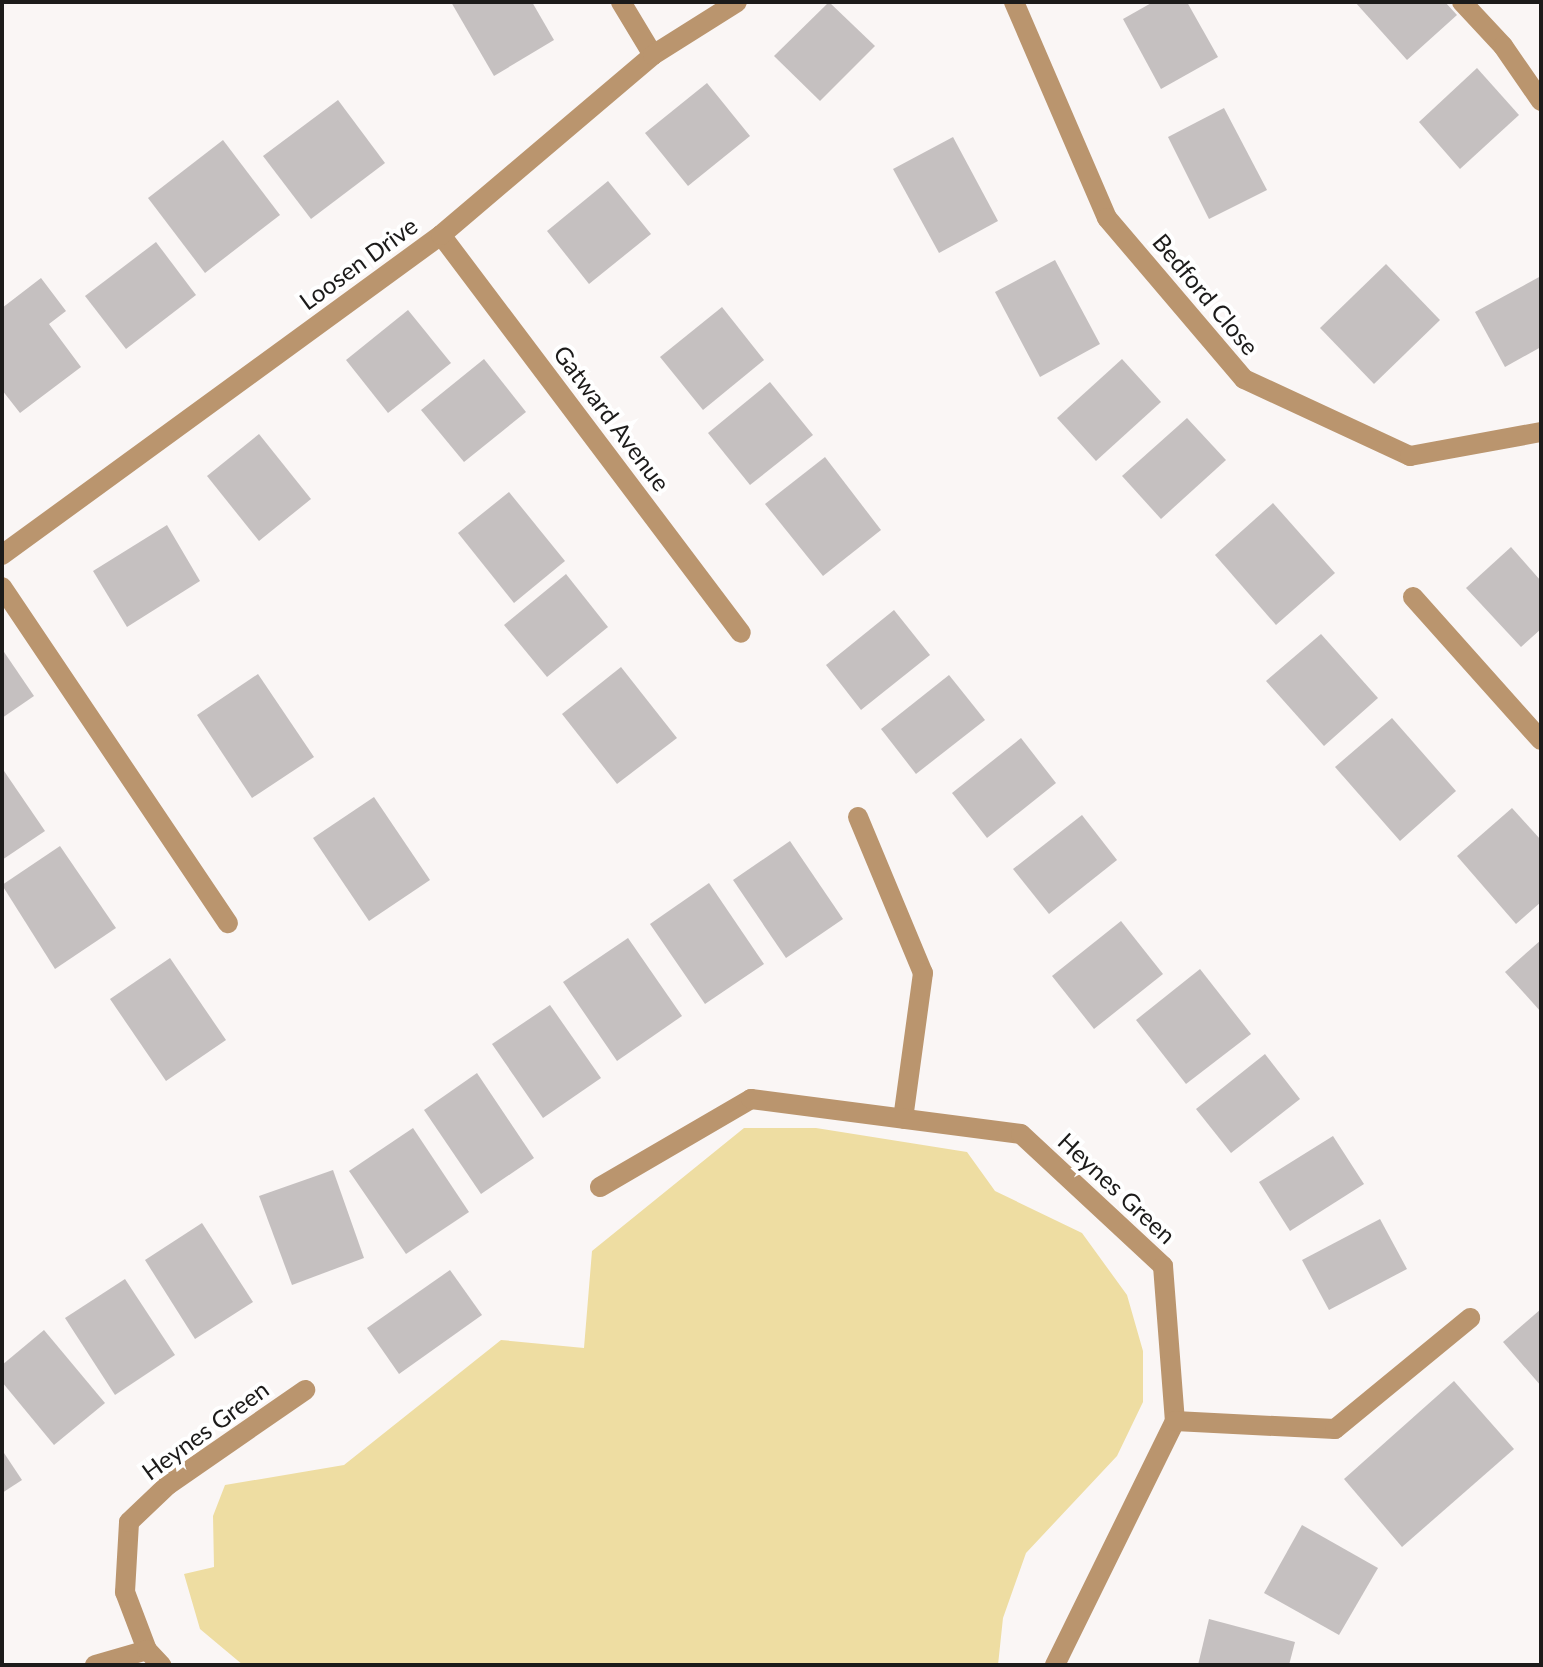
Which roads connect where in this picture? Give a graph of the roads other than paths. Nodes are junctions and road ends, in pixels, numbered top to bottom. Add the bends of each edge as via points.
1 (621, 2) edge
2 (737, 2) edge
3 (1014, 2) edge
4 (1462, 2) edge
5 (653, 55) junction
6 (1541, 101) edge
7 (441, 235) junction
8 (1541, 432) edge
9 (2, 555) edge
10 (2, 587) edge
11 (1413, 597) dead end
12 (741, 633) dead end
13 (1541, 740) edge
14 (858, 817) dead end
15 (228, 923) dead end
16 (903, 1119) junction
17 (600, 1187) dead end
18 (1470, 1318) dead end
19 (305, 1390) dead end
20 (1175, 1421) junction
21 (154, 1658) edge
22 (95, 1665) edge
23 (1055, 1665) edge

1 - 5 street
2 - 5 street, Loosen Drive
3 - 8 street, Bedford Close via 1107,218 1244,379 1410,456
4 - 6 street via 1503,46
5 - 7 street, Loosen Drive
7 - 9 street, Loosen Drive
7 - 12 street, Gatward Avenue
10 - 15 street
11 - 13 street
14 - 16 street via 923,973
16 - 17 street, Heynes Green via 751,1099
16 - 20 street, Heynes Green via 1021,1134 1163,1266
18 - 20 street via 1335,1429
19 - 21 street, Heynes Green via 168,1485 129,1522 125,1592
20 - 23 street
21 - 22 street, Heynes Green

